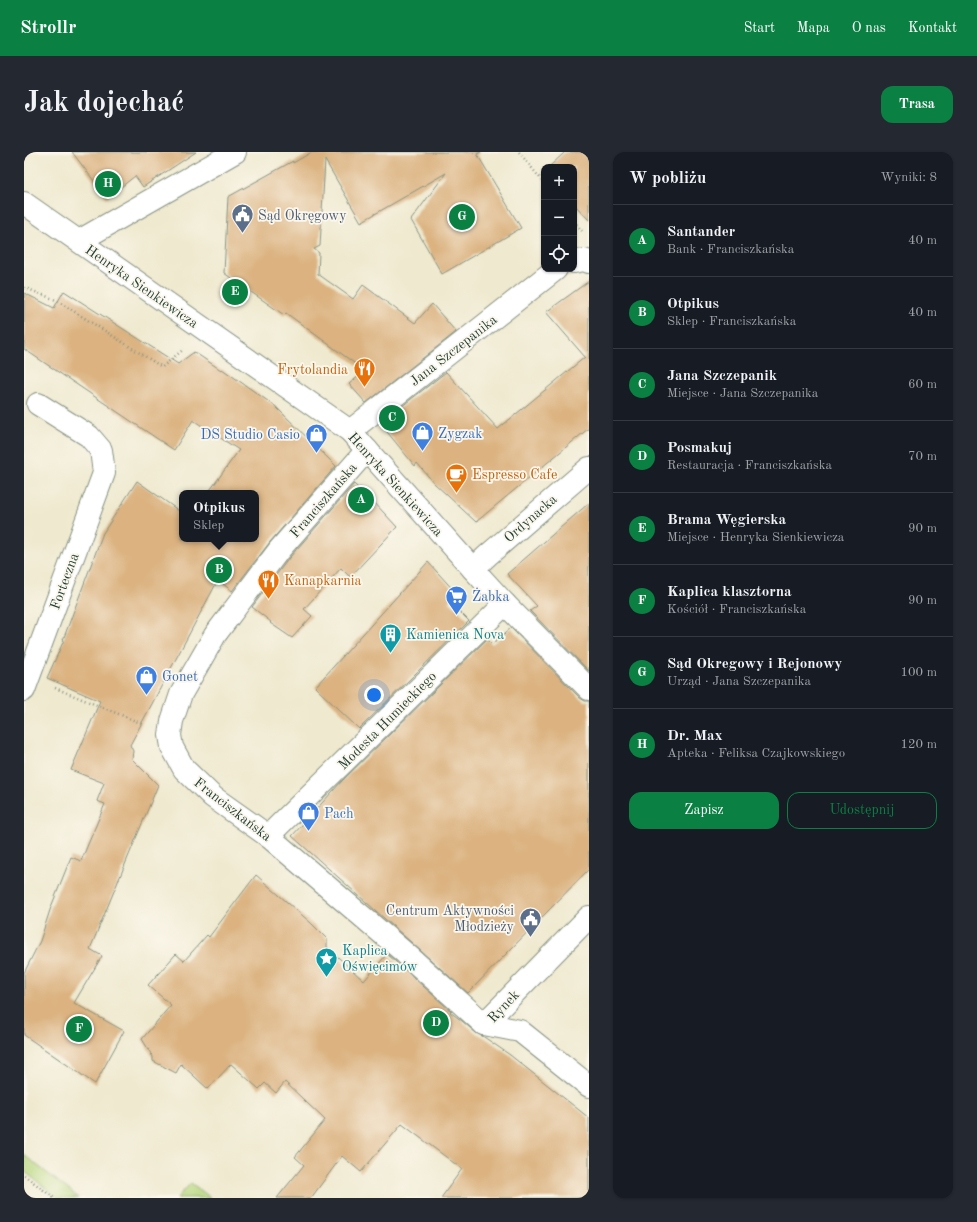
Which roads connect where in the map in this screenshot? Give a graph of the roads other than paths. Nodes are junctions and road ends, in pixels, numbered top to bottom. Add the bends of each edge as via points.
1 (235, 152) edge
2 (24, 203) edge
3 (79, 241) junction
4 (577, 261) edge
5 (589, 262) edge
6 (552, 272) edge
7 (38, 404) dead end
8 (350, 431) junction
9 (367, 450) junction
10 (589, 468) edge
11 (473, 569) junction
12 (505, 604) junction
13 (589, 689) edge
14 (24, 690) edge
15 (268, 836) junction
16 (589, 917) edge
17 (484, 1024) junction
18 (589, 1086) edge

1 - 3 street
2 - 3 street, Henryka Sienkiewicza
3 - 8 street, Henryka Sienkiewicza
4 - 5 street
6 - 8 street, Jana Szczepanika
7 - 14 street, Forteczna via 89,436 101,450 104,473
8 - 9 street, Henryka Sienkiewicza
9 - 11 street, Henryka Sienkiewicza
9 - 15 street, Franciszkańska via 279,550 215,635 181,694 172,721 172,747 184,769 213,797
10 - 11 street, Ordynacka
11 - 12 street, Henryka Sienkiewicza
12 - 13 street, Henryka Sienkiewicza
12 - 15 street, Modesta Humieckiego
15 - 17 street, Franciszkańska
16 - 17 street, Rynek
17 - 18 street, Rynek via 520,1031

